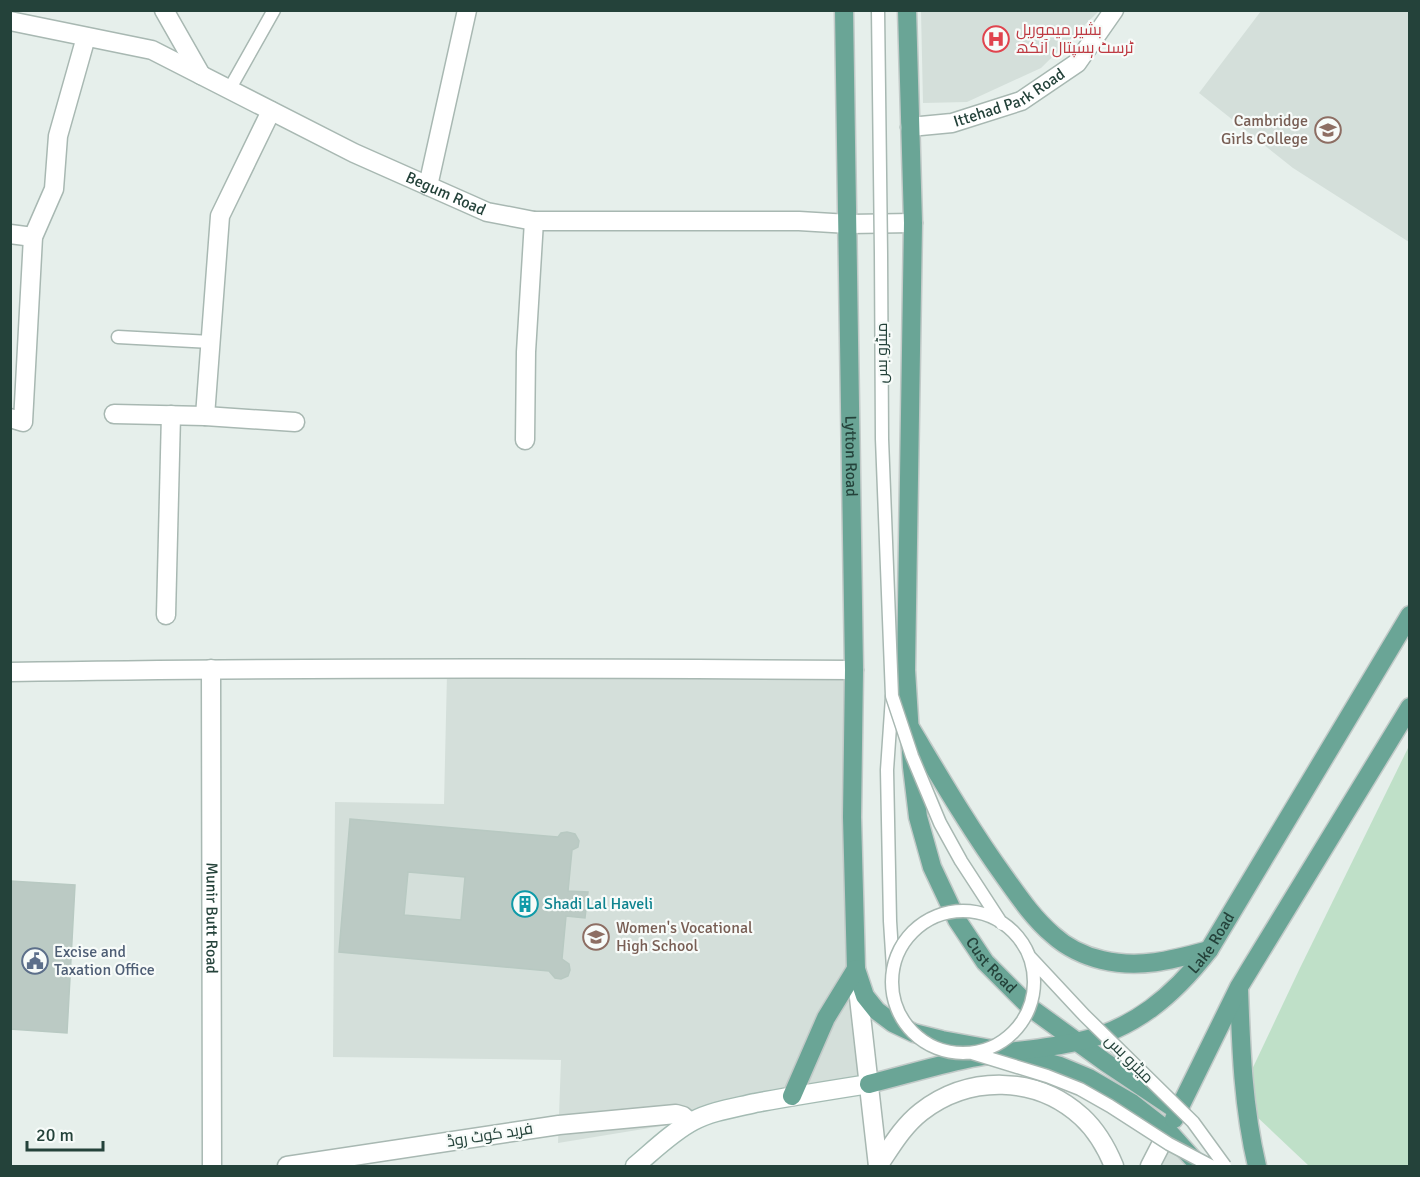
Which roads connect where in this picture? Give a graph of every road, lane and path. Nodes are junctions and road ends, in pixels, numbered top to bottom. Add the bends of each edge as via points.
1 (164, 10) edge
2 (274, 10) edge
3 (467, 10) edge
4 (844, 10) edge
5 (878, 10) edge
6 (907, 10) edge
7 (1114, 10) edge
8 (10, 21) edge
9 (86, 37) junction
10 (201, 75) junction
11 (229, 90) junction
12 (271, 111) junction
13 (910, 128) junction
14 (428, 186) junction
15 (534, 221) junction
16 (913, 223) junction
17 (849, 224) junction
18 (10, 234) edge
19 (33, 237) junction
20 (118, 337) dead end
21 (211, 342) junction
22 (114, 414) dead end
23 (171, 415) junction
24 (205, 416) junction
25 (10, 418) edge
26 (295, 422) dead end
27 (525, 440) dead end
28 (166, 615) dead end
29 (1410, 615) edge
30 (210, 669) junction
31 (854, 670) junction
32 (10, 672) edge
33 (892, 696) junction
34 (1410, 707) edge
35 (909, 727) junction
36 (1002, 924) junction
37 (1209, 950) junction
38 (1028, 955) junction
39 (893, 968) junction
40 (856, 969) junction
41 (1239, 987) junction
42 (1077, 1042) junction
43 (1008, 1052) junction
44 (971, 1053) junction
45 (869, 1084) junction
46 (792, 1096) junction
47 (1178, 1110) junction
48 (690, 1122) junction
49 (1168, 1131) junction
50 (878, 1166) edge
51 (212, 1167) edge
52 (287, 1167) edge
53 (635, 1167) edge
54 (1114, 1167) edge
55 (1150, 1167) edge
56 (1200, 1167) edge
57 (1211, 1167) edge
58 (1225, 1167) edge
59 (1232, 1167) edge
60 (1257, 1167) edge

1 - 10 street
2 - 11 lane
3 - 14 street
4 - 17 main road, Lytton Road
5 - 33 lane, میٹرو بس, bridge via 882,439
6 - 13 main road
7 - 13 street, Ittehad Park Road via 1077,63 1021,101 952,123
8 - 9 street, Begum Road
9 - 10 street, Begum Road via 152,50
9 - 19 street via 58,136 54,189
10 - 11 street, Begum Road
11 - 12 street, Begum Road
12 - 14 street, Begum Road
12 - 21 street via 220,216
13 - 16 main road
14 - 15 street, Begum Road via 487,212
15 - 17 street, Begum Road
15 - 27 street
16 - 17 street, Begum Road
16 - 35 main road, Cust Road via 906,670
17 - 31 main road, Lytton Road
18 - 19 street
19 - 25 street via 23,423
20 - 21 lane
21 - 24 street
22 - 23 street
23 - 24 street
23 - 28 street
24 - 26 street
29 - 37 main road, Lake Road
30 - 31 street
30 - 32 street
30 - 51 street, Munir Butt Road
31 - 40 main road, Lytton Road
33 - 36 lane, میٹرو بس, bridge via 940,823
33 - 39 lane, میٹرو بس, bridge via 887,770
34 - 41 main road
35 - 37 main road via 985,849 1031,913 1054,937 1102,960 1137,964 1167,962
35 - 42 main road, Cust Road via 918,817 932,867 957,920 985,962 1032,1009
36 - 38 lane, میٹرو بس, bridge
36 - 39 lane, میٹرو بس, bridge via 981,914 958,912 936,917 916,929 901,947
37 - 42 main road, Lake Road via 1167,997 1139,1017 1110,1032
38 - 44 lane, میٹرو بس, bridge via 1034,976 1032,998 1024,1018 1010,1035 992,1047
38 - 58 lane, میٹرو بس, bridge via 1193,1122
39 - 44 lane, میٹرو بس, bridge via 892,991 898,1012 910,1031 949,1052
40 - 43 main road via 865,996 893,1023 914,1033
40 - 45 street
40 - 46 main road via 826,1018
41 - 47 main road
41 - 60 main road via 1243,1083
42 - 43 main road, Lake Road
42 - 47 main road, Cust Road
43 - 45 main road, Lake Road
43 - 49 main road via 1089,1078 1132,1103
44 - 57 lane, میٹرو بس, bridge via 1080,1089
45 - 46 street
45 - 50 street
46 - 48 street via 718,1111
47 - 49 main road
47 - 59 main road, Cust Road
48 - 52 street, فرید کوٹ روڈ via 676,1114 559,1125
48 - 53 street
49 - 55 street
49 - 56 main road
50 - 54 street via 904,1128 921,1112 946,1097 994,1084 1045,1093 1064,1103 1083,1117 1099,1137

